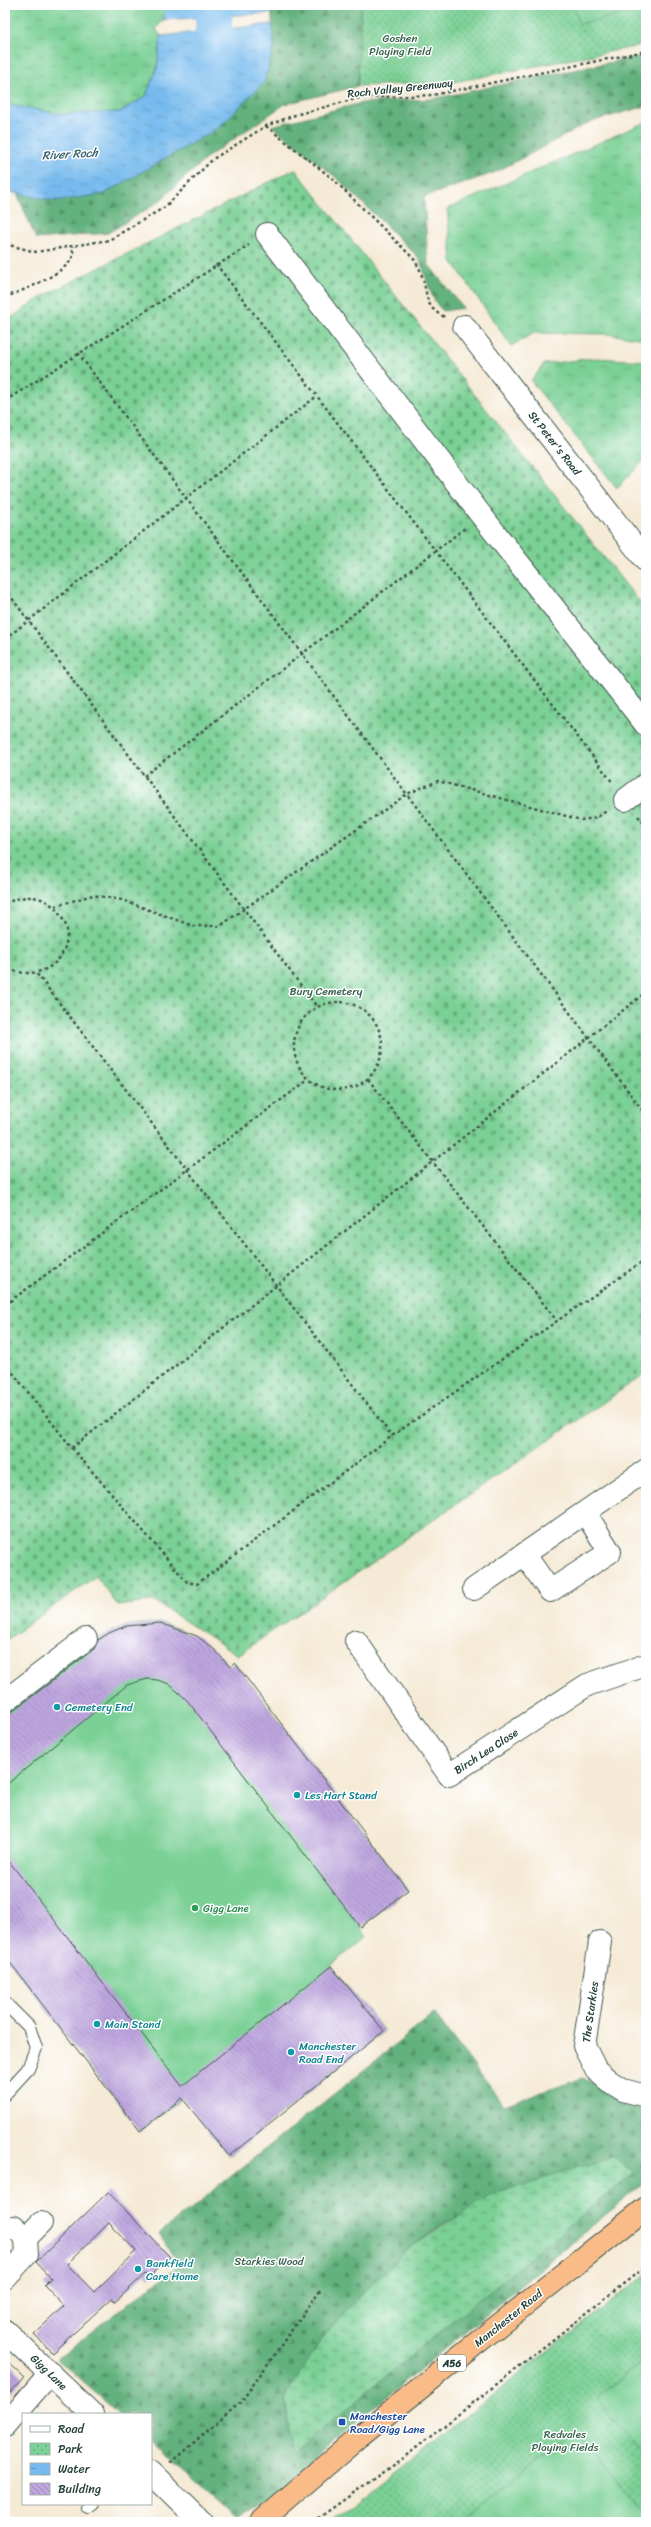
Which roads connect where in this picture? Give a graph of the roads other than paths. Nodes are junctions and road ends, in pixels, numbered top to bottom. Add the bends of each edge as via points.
1 (267, 234) road end
2 (464, 326) road end
3 (646, 561) edge
4 (646, 725) edge
5 (646, 784) edge
6 (626, 800) road end
7 (646, 1470) edge
8 (586, 1514) junction
9 (525, 1555) junction
10 (474, 1589) dead end
11 (86, 1639) dead end
12 (356, 1641) dead end
13 (646, 1665) edge
14 (5, 1701) edge
15 (600, 1942) dead end
16 (5, 2003) edge
17 (5, 2094) edge
18 (646, 2096) edge
19 (646, 2208) edge
20 (27, 2229) dead end
21 (5, 2278) edge
22 (5, 2331) edge
23 (50, 2373) junction
24 (91, 2413) edge
25 (5, 2426) edge
26 (153, 2475) edge
27 (201, 2522) edge
28 (260, 2522) edge

1 - 4 street via 481,515
2 - 3 street, St Peter's Road
5 - 6 street
7 - 8 street
8 - 9 street
8 - 9 street via 610,1552 550,1591
9 - 10 street
11 - 14 street
12 - 13 street, Birch Lea Close via 449,1775 587,1685
15 - 18 street, The Starkies via 584,2046 596,2070 609,2081 623,2090
16 - 17 lane via 29,2027 36,2048 28,2069
19 - 28 highway, Manchester Road / A56 via 360,2436
20 - 21 street via 27,2254
22 - 23 street, Gigg Lane
23 - 24 street, Gigg Lane
23 - 25 street
26 - 27 street

